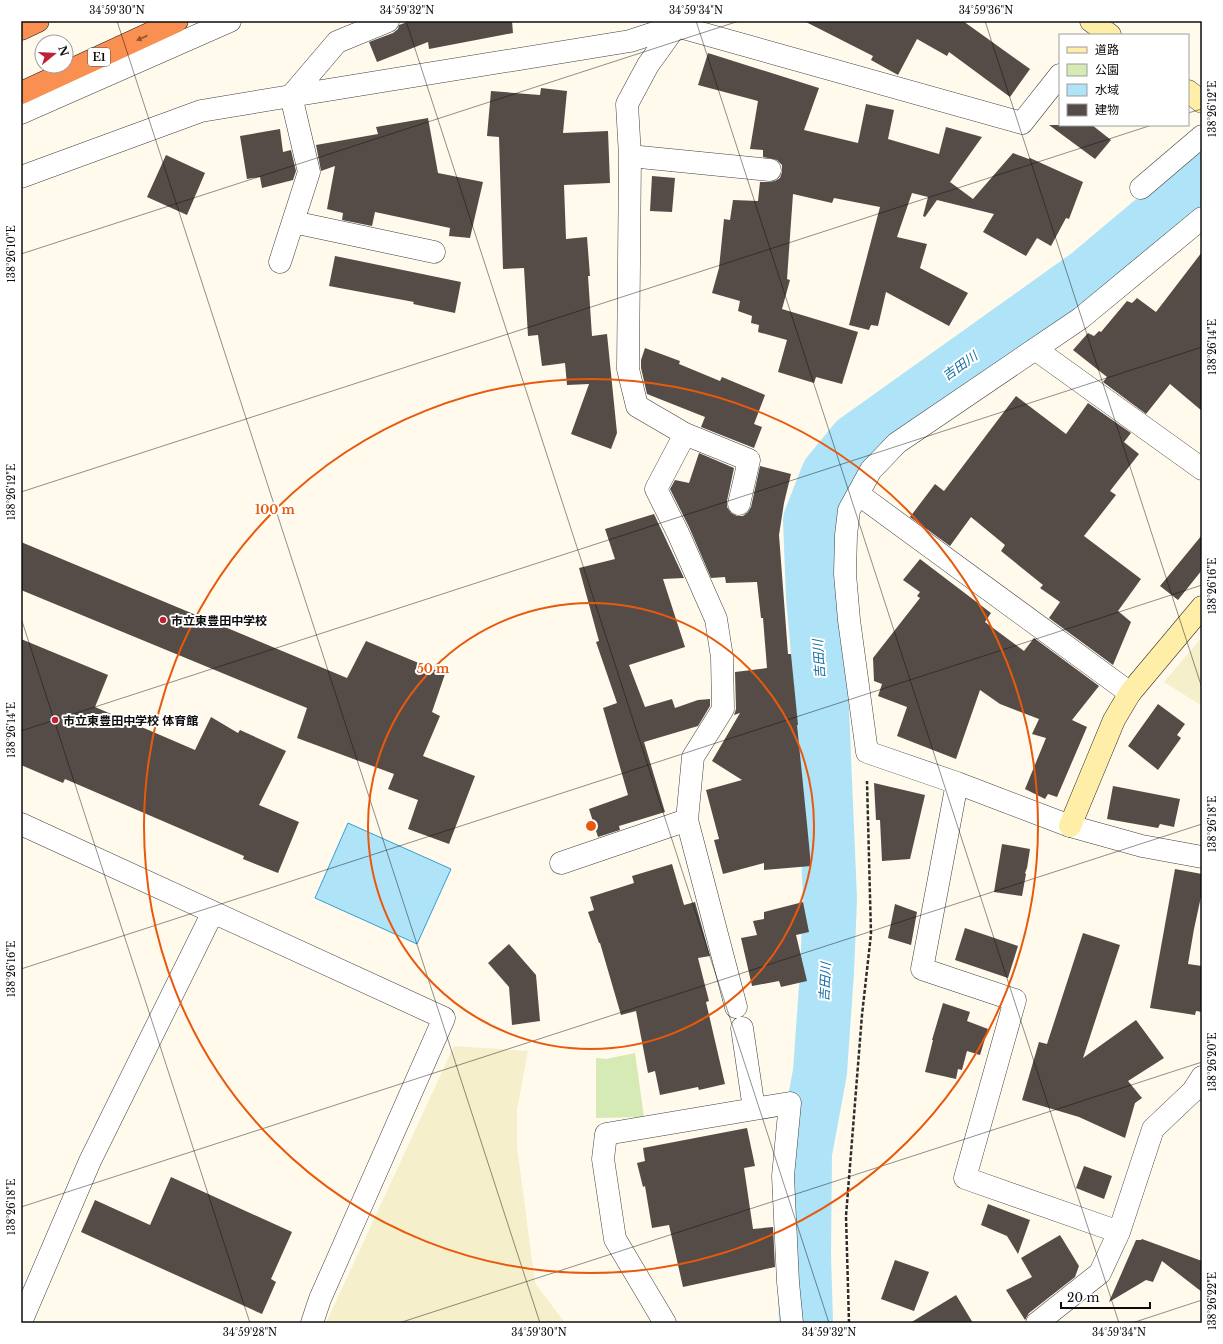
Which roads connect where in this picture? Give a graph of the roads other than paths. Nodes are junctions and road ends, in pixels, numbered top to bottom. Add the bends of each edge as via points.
1 (38, 21) edge
2 (177, 21) edge
3 (230, 21) edge
4 (388, 21) edge
5 (676, 23) edge
6 (21, 28) edge
7 (1059, 76) edge
8 (1189, 92) edge
9 (21, 93) edge
10 (291, 96) junction
11 (1202, 102) edge
12 (21, 113) edge
13 (1202, 136) edge
14 (630, 156) junction
15 (770, 170) dead end
16 (21, 177) edge
17 (1141, 188) dead end
18 (1202, 218) edge
19 (293, 222) junction
20 (434, 252) dead end
21 (280, 262) dead end
22 (1035, 349) junction
23 (685, 434) junction
24 (1202, 469) edge
25 (858, 494) junction
26 (739, 504) dead end
27 (1202, 607) edge
28 (1130, 693) junction
29 (957, 783) junction
30 (686, 820) junction
31 (21, 824) edge
32 (1070, 826) junction
33 (1202, 857) edge
34 (561, 863) dead end
35 (213, 912) junction
36 (736, 1007) dead end
37 (742, 1028) dead end
38 (1202, 1077) edge
39 (754, 1109) junction
40 (1119, 1232) junction
41 (21, 1322) edge
42 (312, 1323) edge
43 (665, 1323) edge
44 (792, 1323) edge
45 (1037, 1323) edge

1 - 6 highway
2 -> 9 highway, E1
3 - 12 street
4 - 10 street via 337,42
5 - 7 street via 1022,123
5 - 10 street via 630,41
5 - 14 street via 648,65 627,104
8 - 11 street
10 - 16 street via 201,111
10 - 19 street via 309,172
13 - 17 street
14 - 15 street
14 - 23 street via 628,369 637,406
18 - 22 street via 1081,318
19 - 20 street
19 - 21 street
22 - 24 street
22 - 25 street via 897,443 870,470
23 - 26 street via 749,460
23 - 30 street via 656,489 716,619 722,657 723,710 693,757
25 - 28 street
25 - 29 street via 849,510 845,574 867,752
27 - 28 street
28 - 32 street via 1114,720
29 - 32 street
29 - 40 street via 922,969 1015,1000 965,1178
30 - 34 street
30 - 36 street
31 - 35 street
32 - 33 street via 1142,846
35 - 41 street via 90,1161
35 - 42 street via 444,1018 320,1299
37 - 39 street
38 - 40 street via 1193,1091 1153,1129
39 - 43 street via 606,1134 603,1159 615,1239
39 - 44 street via 790,1103 783,1176
40 - 45 street via 1100,1273

